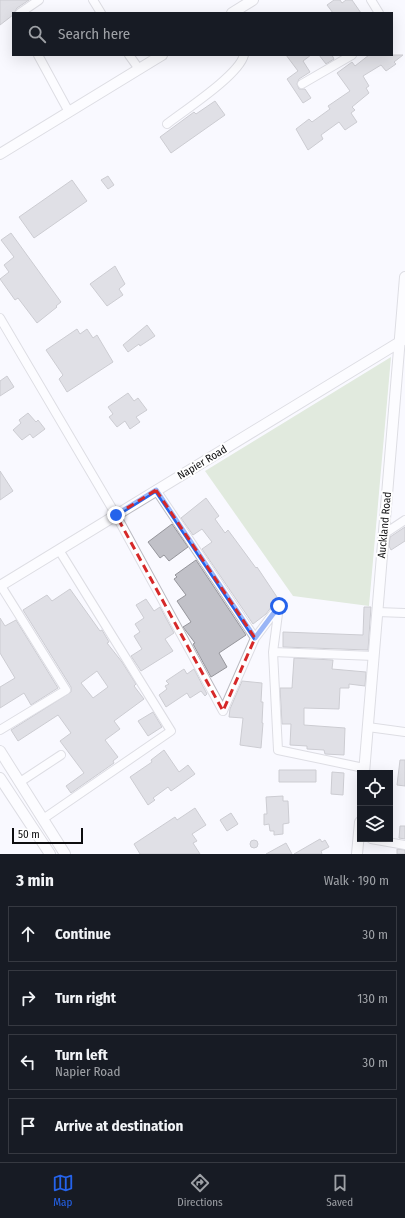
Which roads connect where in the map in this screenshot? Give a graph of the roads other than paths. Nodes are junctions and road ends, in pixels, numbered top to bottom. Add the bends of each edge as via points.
1 (39, 0) edge
2 (93, 0) edge
3 (253, 0) edge
4 (370, 0) edge
5 (21, 12) edge
6 (100, 12) edge
7 (234, 12) edge
8 (378, 12) edge
9 (39, 56) edge
10 (130, 56) edge
11 (160, 56) edge
12 (244, 56) edge
13 (350, 56) edge
14 (139, 69) junction
15 (302, 84) dead end
16 (69, 112) junction
17 (167, 124) dead end
18 (1, 152) edge
19 (405, 277) edge
20 (0, 318) edge
21 (402, 341) edge
22 (156, 490) junction
23 (116, 515) junction
24 (405, 520) edge
25 (384, 534) junction
26 (59, 550) junction
27 (1, 586) edge
28 (377, 612) junction
29 (405, 613) edge
30 (255, 638) junction
31 (273, 652) junction
32 (374, 656) junction
33 (368, 726) junction
34 (0, 730) edge
35 (405, 732) edge
36 (0, 751) edge
37 (61, 755) dead end
38 (360, 770) edge
39 (364, 770) edge
40 (0, 778) edge
41 (20, 782) junction
42 (43, 819) junction
43 (358, 842) edge
44 (388, 842) edge
45 (405, 845) edge
46 (50, 854) edge
47 (65, 854) edge
48 (357, 854) edge

1 - 5 street
2 - 6 street
3 - 7 street
4 - 8 street
9 - 16 street
10 - 14 street
11 - 14 street
12 - 17 street via 242,62 230,75
13 - 15 street
14 - 16 street
16 - 18 street
19 - 21 street, Auckland Road
20 - 23 street
21 - 22 street, Napier Road
21 - 25 street, Auckland Road
22 - 23 street, Napier Road
22 - 30 street
23 - 26 street, Napier Road
23 - 30 street via 222,711
24 - 25 street
25 - 28 street, Auckland Road
26 - 27 street, Napier Road
26 - 42 street via 171,731
27 - 34 street via 66,690
28 - 29 street
28 - 32 street, Auckland Road
30 - 31 street via 279,606
31 - 32 street
31 - 38 street via 278,750
32 - 33 street, Auckland Road
33 - 35 street
33 - 39 street, Auckland Road
36 - 41 street
37 - 41 street
40 - 46 street
41 - 42 street
42 - 47 street
43 - 48 street
44 - 45 street

